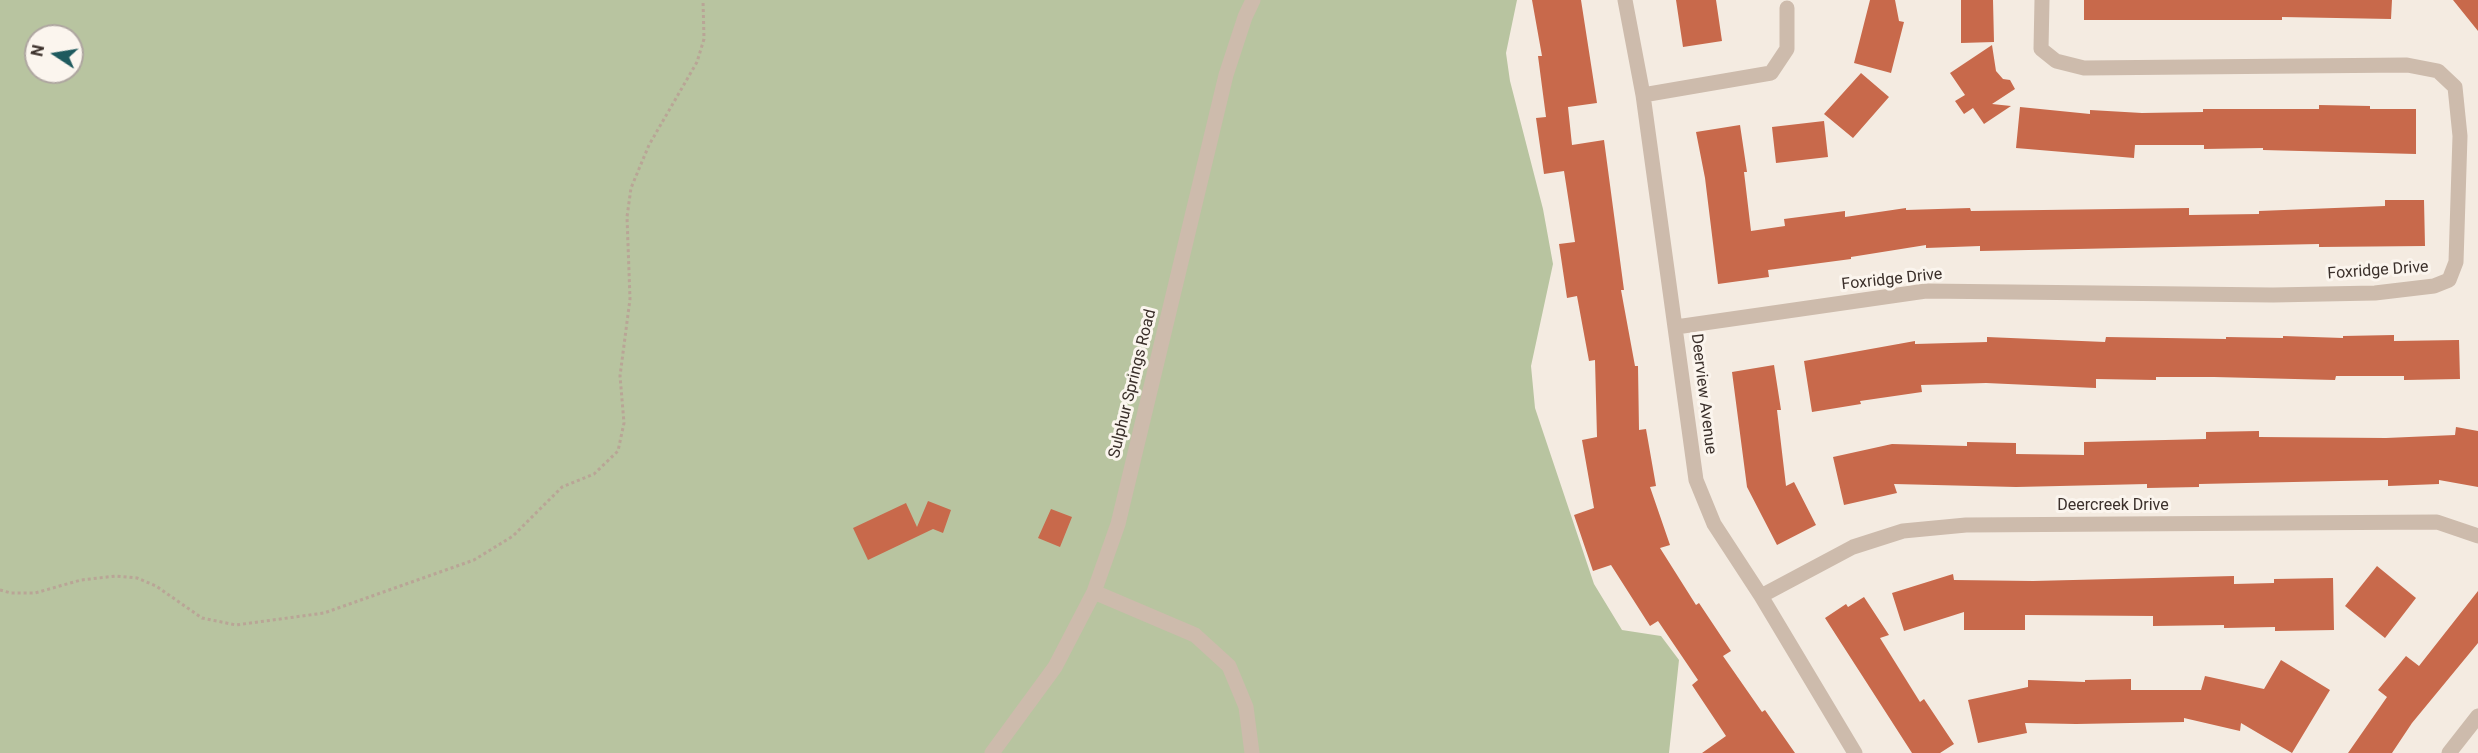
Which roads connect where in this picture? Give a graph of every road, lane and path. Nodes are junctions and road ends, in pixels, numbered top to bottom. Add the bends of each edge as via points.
1 (703, 0) edge
2 (1252, 0) edge
3 (1625, 0) edge
4 (2042, 0) edge
5 (1787, 8) dead end
6 (1642, 95) junction
7 (1676, 327) junction
8 (2478, 536) edge
9 (0, 590) edge
10 (1094, 592) junction
11 (1761, 596) junction
12 (2478, 716) edge
13 (992, 753) edge
14 (1252, 753) edge
15 (1855, 753) edge
16 (2449, 753) edge

1 - 9 path via 704,39 697,62 649,145 631,188 627,217 630,299 620,376 624,423 618,450 594,474 562,487 513,536 474,560 324,613 236,625 202,618 156,586 137,578 116,576 81,580 35,593
2 - 10 street, Sulphur Springs Road via 1226,75 1118,524
3 - 6 street, Deerview Avenue
4 - 7 street, Foxridge Drive via 2041,49 2056,61 2084,68 2407,65 2438,71 2455,87 2460,136 2456,262 2449,280 2434,286 2363,293 1926,291
5 - 6 street via 1787,49 1771,73
6 - 7 street, Deerview Avenue
7 - 11 street, Deerview Avenue via 1696,480 1714,524
8 - 11 street, Deercreek Drive via 2437,522 1966,525 1903,531 1852,547
10 - 13 street, Sulphur Springs Road via 1055,667
10 - 14 street via 1195,635 1229,666 1246,707
11 - 15 street, Deerview Avenue
12 - 16 street

